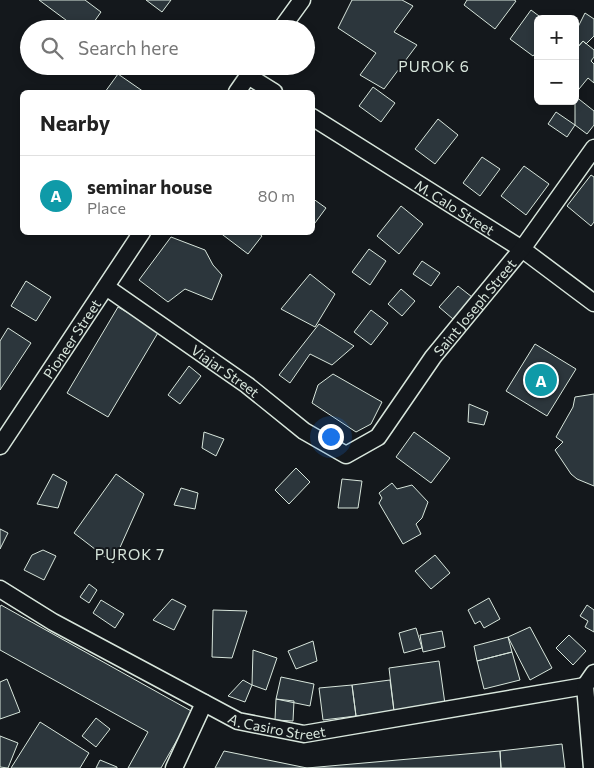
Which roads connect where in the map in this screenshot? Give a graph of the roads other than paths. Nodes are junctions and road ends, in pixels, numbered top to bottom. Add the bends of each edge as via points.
1 (302, 0) edge
2 (288, 20) edge
3 (248, 75) edge
4 (255, 75) edge
5 (238, 90) edge
6 (272, 90) edge
7 (315, 119) edge
8 (594, 148) edge
9 (140, 235) edge
10 (522, 249) junction
11 (106, 287) junction
12 (594, 303) edge
13 (0, 446) edge
14 (346, 455) joint
15 (0, 589) edge
16 (589, 680) edge
17 (204, 703) junction
18 (174, 768) edge
19 (592, 768) edge

1 - 2 street
3 - 5 street
4 - 6 street
7 - 10 street, M. Calo Street
8 - 10 street, Saint Joseph Street
9 - 11 street, Pioneer Street
10 - 12 street, M. Calo Street
10 - 14 street, Saint Joseph Street via 433,358 378,437
11 - 13 street, Pioneer Street
11 - 14 street, Viajar Street via 247,384 304,431
15 - 17 street, A. Casiro Street via 53,622
16 - 17 street, A. Casiro Street via 304,734 238,721
16 - 19 street
17 - 18 street

